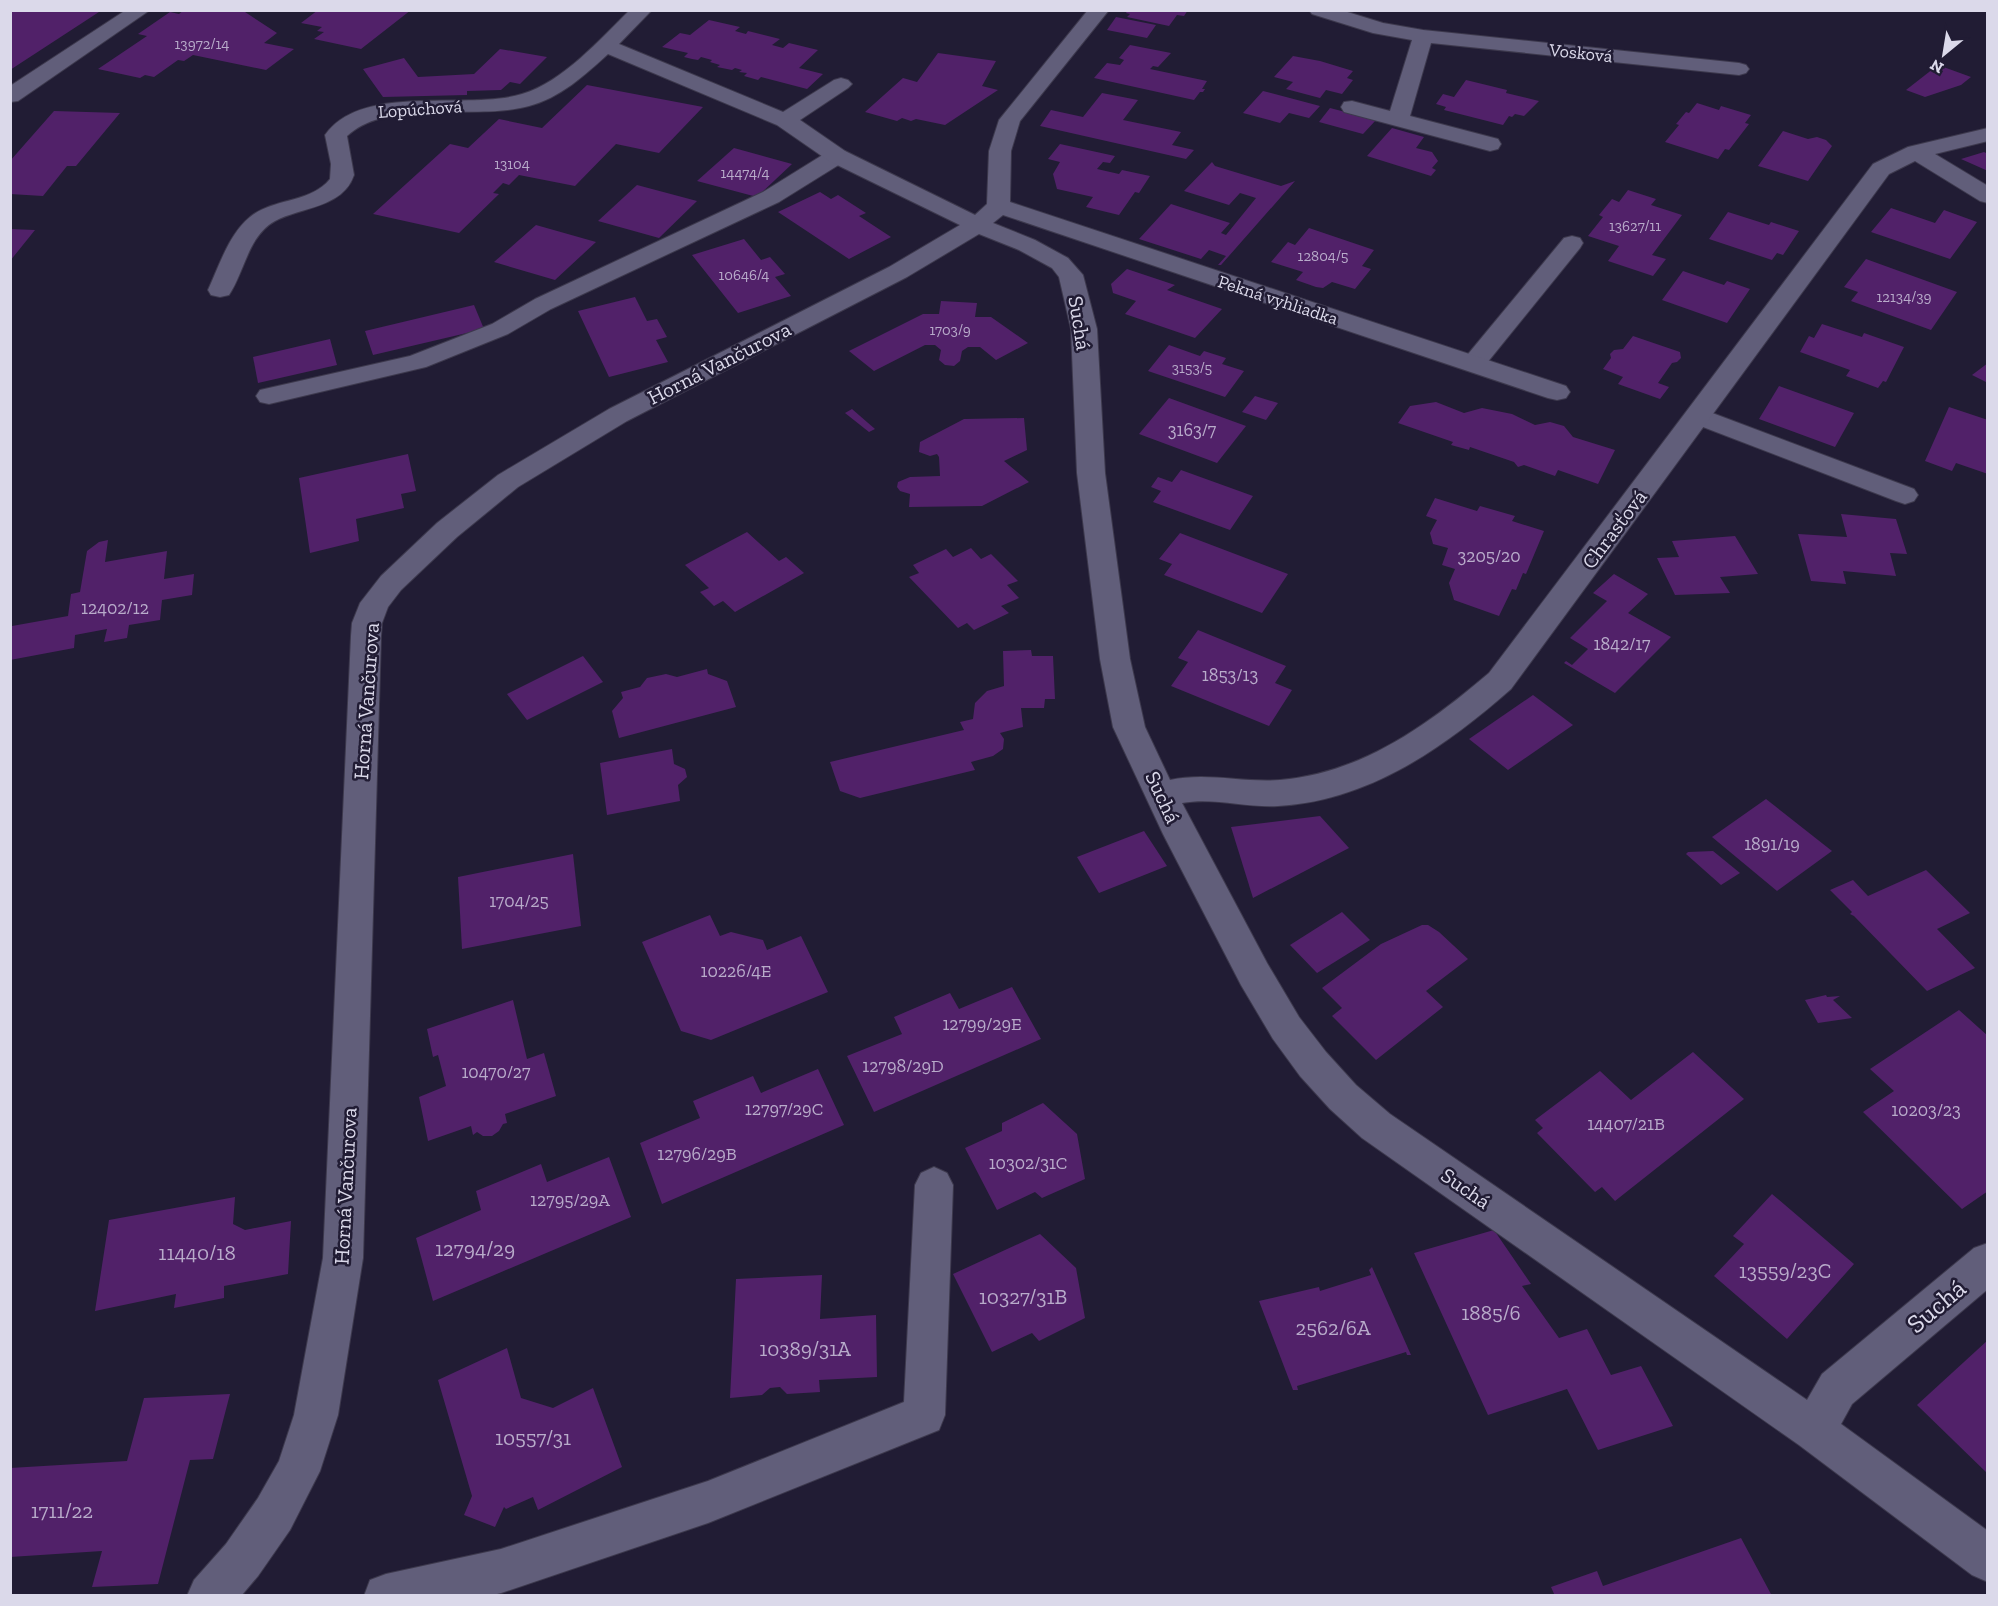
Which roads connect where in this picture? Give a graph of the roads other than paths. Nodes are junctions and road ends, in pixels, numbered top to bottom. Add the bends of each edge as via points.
1 (140, 10) edge
2 (642, 10) edge
3 (1099, 10) edge
4 (1319, 10) edge
5 (1423, 36) junction
6 (604, 45) junction
7 (1739, 69) dead end
8 (841, 84) dead end
9 (10, 96) edge
10 (1352, 107) dead end
11 (1398, 119) junction
12 (786, 120) junction
13 (1988, 134) edge
14 (1490, 144) dead end
15 (1916, 152) junction
16 (837, 156) junction
17 (1988, 196) edge
18 (988, 216) junction
19 (1572, 243) dead end
20 (220, 290) dead end
21 (1473, 364) junction
22 (1557, 392) dead end
23 (269, 396) dead end
24 (1699, 416) junction
25 (1905, 495) dead end
26 (1162, 794) junction
27 (934, 1185) dead end
28 (1988, 1262) edge
29 (1814, 1430) junction
30 (1988, 1559) edge
31 (210, 1596) edge
32 (386, 1596) edge

1 - 9 street
2 - 6 street, Lopúchová
3 - 18 street via 1001,136 998,175
4 - 5 street, Vosková
5 - 7 street, Vosková
5 - 11 street
6 - 12 street
6 - 20 street, Lopúchová via 555,88 537,97 512,103 381,111 348,121 336,135 341,182 324,195 288,206 260,221 251,230
8 - 12 street
10 - 11 street
11 - 14 street
12 - 16 street, Suchá
13 - 15 street, Chrasťová
15 - 17 street
15 - 24 street, Chrasťová via 1881,169
16 - 18 street, Suchá
16 - 23 lane via 771,197 543,304 500,329 417,362
18 - 21 street, Pekná vyhliadka
18 - 26 street, Suchá via 1060,263 1071,275 1084,329 1090,473 1115,659 1129,727
18 - 31 street, Horná Vančurova via 898,272 618,415 508,481 447,530 375,603 367,623 343,1257 316,1415 298,1471 242,1560
19 - 21 lane
21 - 22 street, Pekná vyhliadka
24 - 25 lane
24 - 26 street, Chrasťová via 1500,681 1462,715 1387,762 1322,788 1257,794 1190,789
26 - 29 street, Suchá via 1286,1029 1343,1097 1376,1126
27 - 32 lane via 924,1415 708,1502 501,1571
28 - 29 street, Suchá via 1838,1389
29 - 30 street, Suchá

